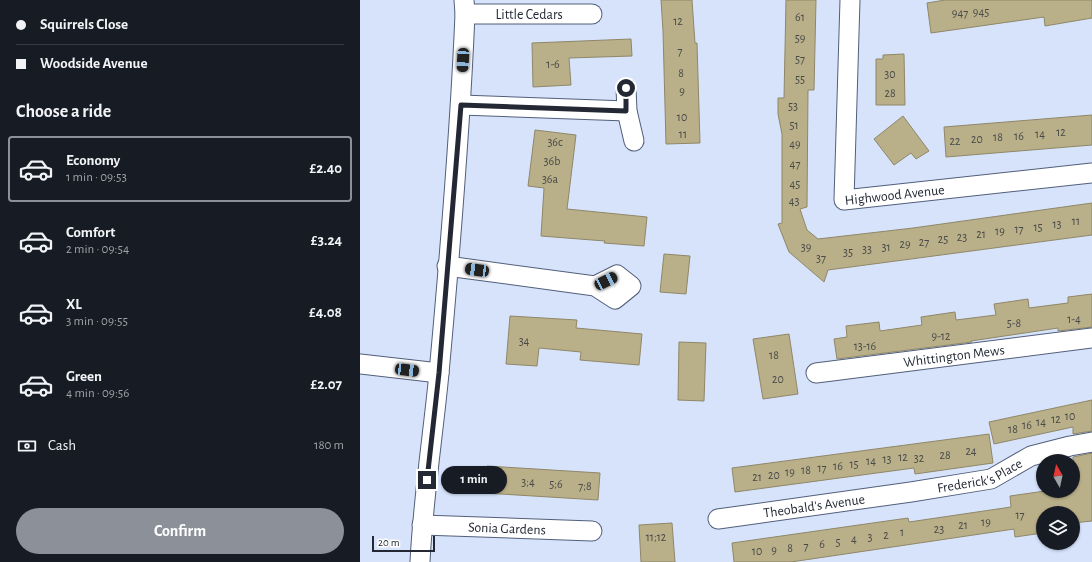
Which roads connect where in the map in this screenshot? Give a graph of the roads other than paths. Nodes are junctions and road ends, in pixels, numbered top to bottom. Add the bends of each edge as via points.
1 (849, 2) edge
2 (465, 7) edge
3 (592, 14) dead end
4 (626, 88) dead end
5 (461, 105) junction
6 (626, 111) junction
7 (634, 141) dead end
8 (1092, 173) edge
9 (447, 266) junction
10 (595, 286) dead end
11 (1092, 338) edge
12 (360, 364) edge
13 (439, 373) junction
14 (816, 373) dead end
15 (1092, 442) edge
16 (911, 492) joint
17 (718, 519) dead end
18 (422, 525) junction
19 (592, 531) dead end
20 (420, 562) edge

1 - 8 street, Highwood Avenue via 844,200
2 - 3 street, Little Cedars
2 - 5 street
4 - 6 street
5 - 6 street
5 - 9 street
6 - 7 street
9 - 10 street
9 - 13 street
11 - 14 street, Whittington Mews
12 - 13 street
13 - 18 street
15 - 16 street, Frederick's Place via 1031,456 991,479
16 - 17 street, Theobald's Avenue
18 - 19 street, Sonia Gardens
18 - 20 street

